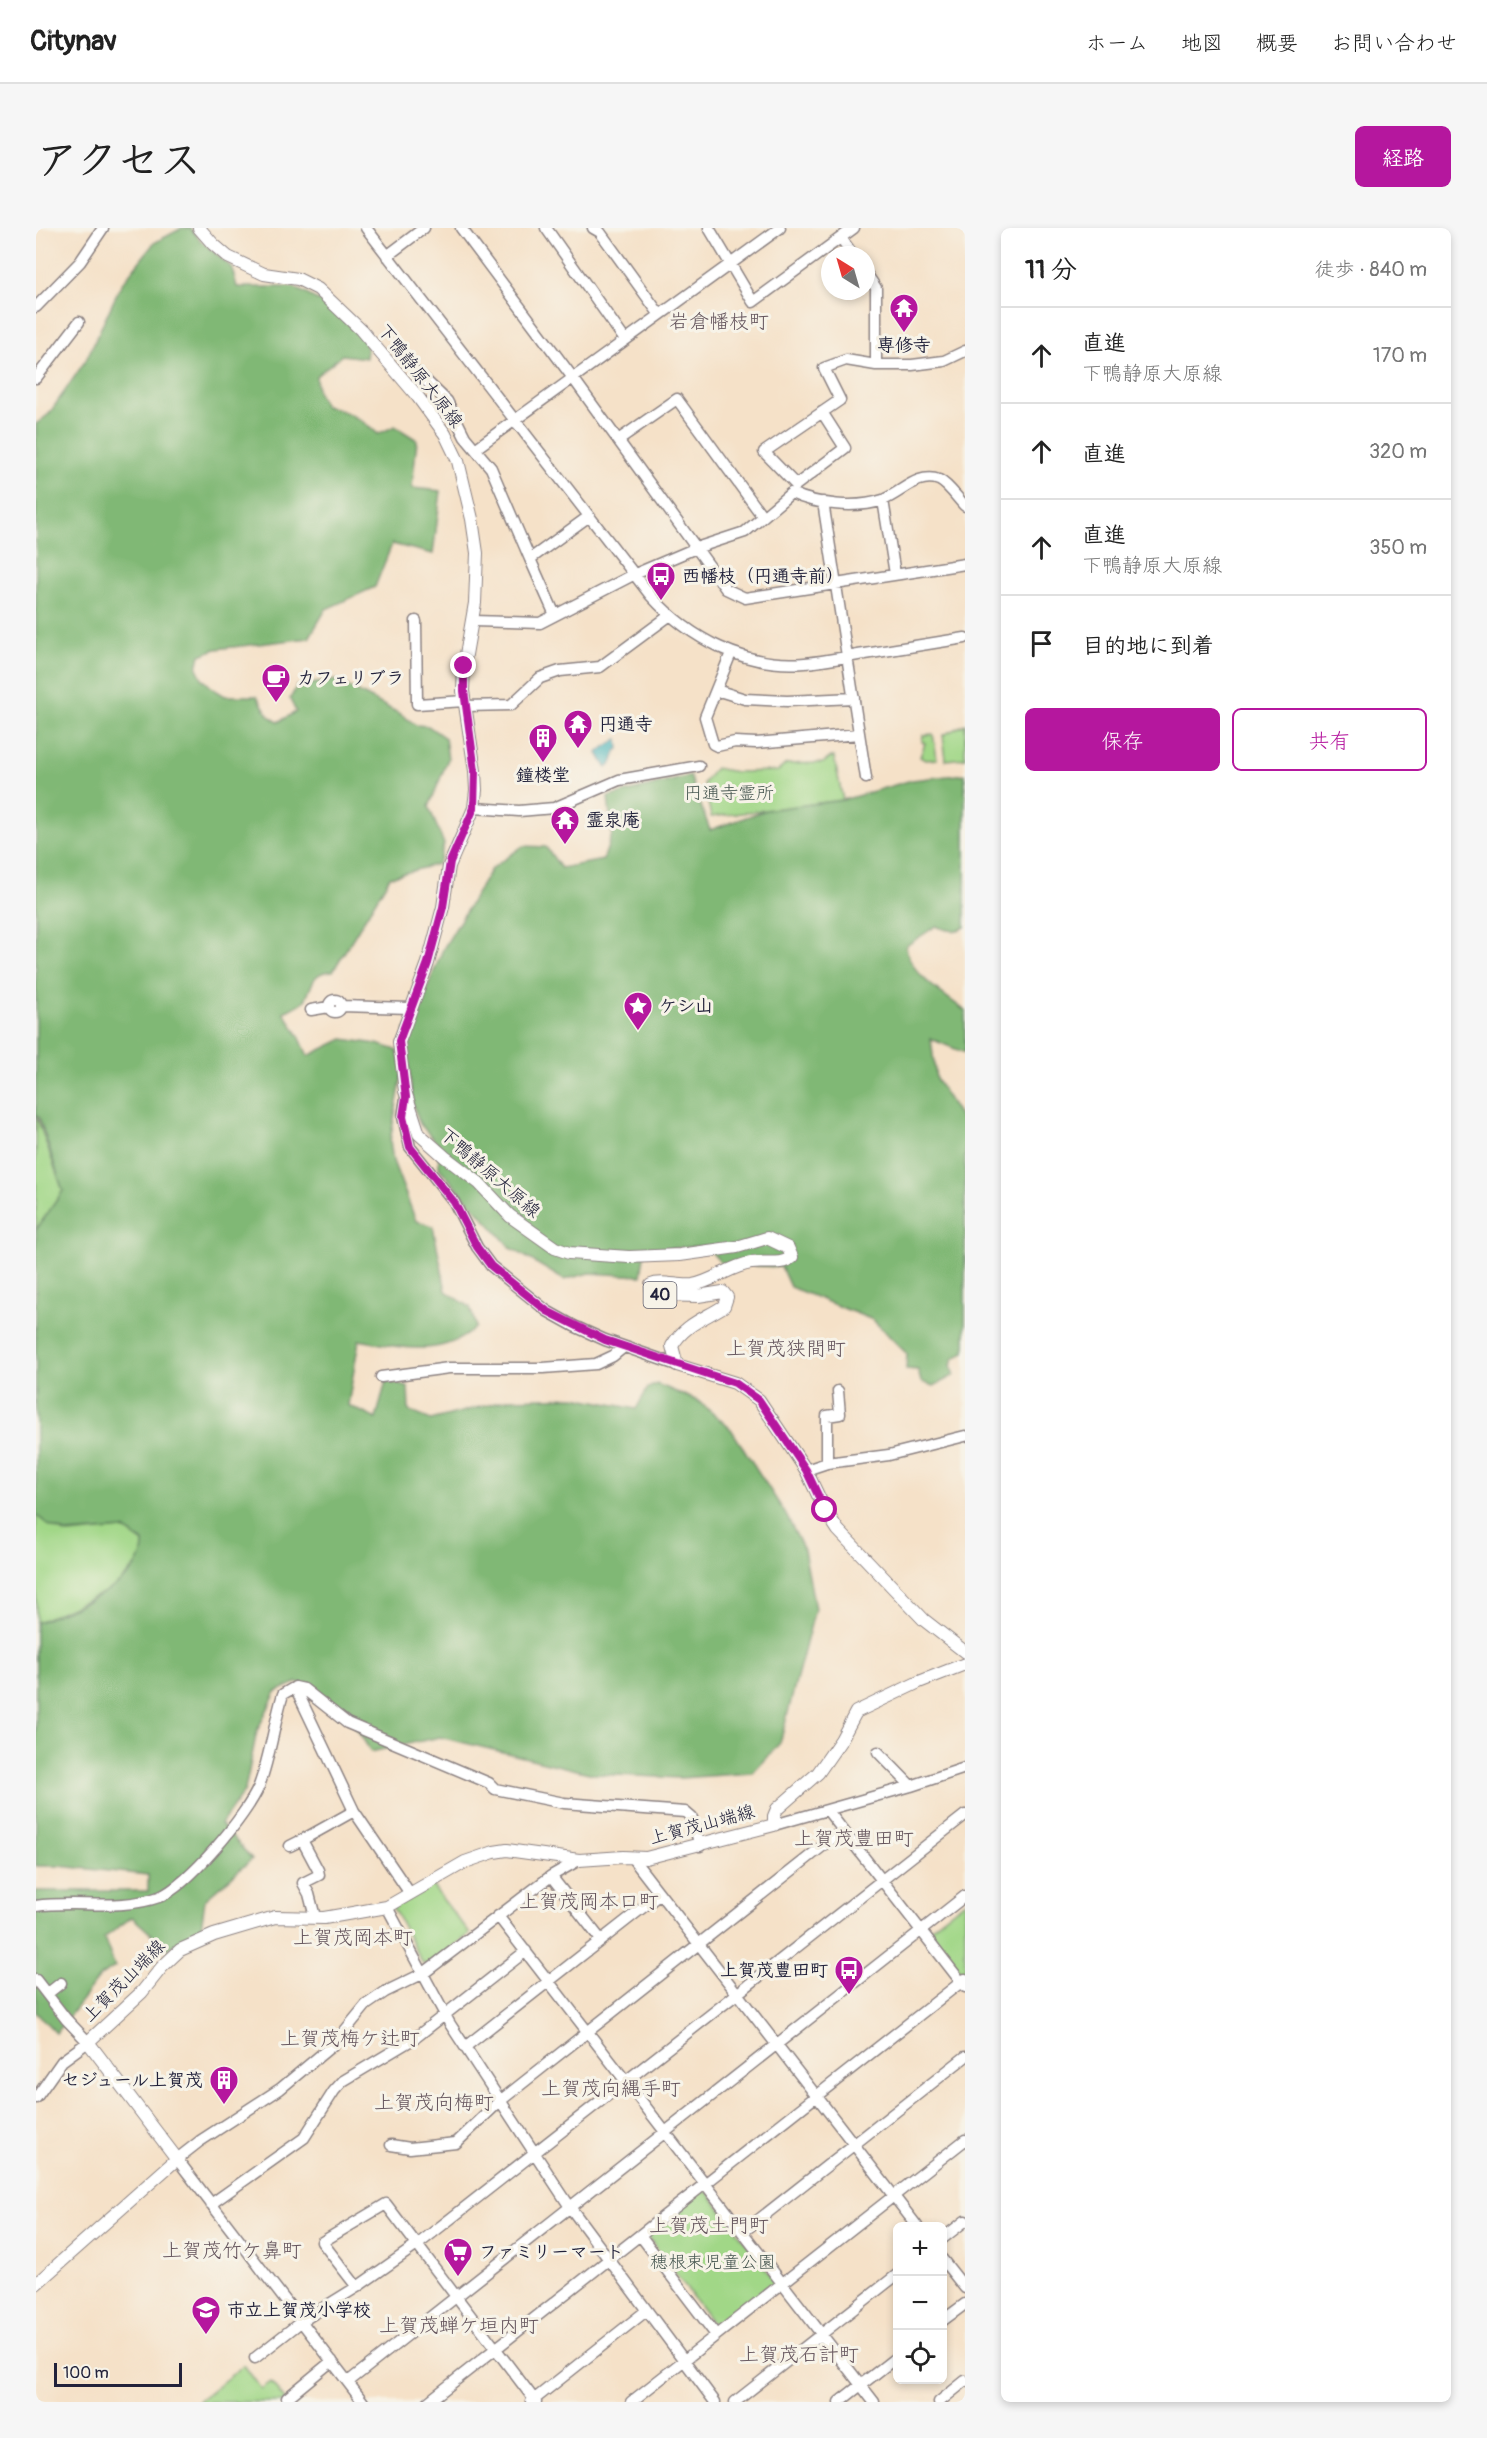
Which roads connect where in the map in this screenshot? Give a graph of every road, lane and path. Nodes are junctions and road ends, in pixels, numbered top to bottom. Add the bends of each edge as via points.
1 (104, 228) edge
2 (199, 228) edge
3 (366, 228) edge
4 (424, 228) edge
5 (461, 228) edge
6 (546, 228) edge
7 (593, 228) edge
8 (709, 228) edge
9 (780, 228) edge
10 (854, 228) edge
11 (841, 238) junction
12 (847, 246) edge
13 (387, 256) junction
14 (729, 265) junction
15 (875, 286) edge
16 (36, 307) edge
17 (660, 315) junction
18 (79, 322) dead end
19 (625, 340) junction
20 (965, 351) edge
21 (876, 365) junction
22 (418, 373) dead end
23 (36, 378) edge
24 (573, 378) junction
25 (822, 411) junction
26 (515, 420) junction
27 (618, 440) junction
28 (475, 449) junction
29 (794, 489) junction
30 (883, 500) junction
31 (823, 502) junction
32 (965, 506) edge
33 (588, 517) junction
34 (764, 517) junction
35 (696, 548) junction
36 (530, 559) junction
37 (965, 564) edge
38 (635, 574) junction
39 (895, 574) junction
40 (836, 585) junction
41 (555, 615) junction
42 (669, 616) junction
43 (416, 621) dead end
44 (473, 621) junction
45 (965, 638) edge
46 (731, 653) junction
47 (847, 657) junction
48 (716, 690) junction
49 (854, 698) junction
50 (466, 703) junction
51 (859, 734) junction
52 (699, 766) dead end
53 (866, 778) dead end
54 (474, 808) junction
55 (410, 1008) junction
56 (311, 1010) dead end
57 (406, 1097) junction
58 (624, 1347) junction
59 (677, 1365) junction
60 (381, 1377) dead end
61 (838, 1391) dead end
62 (965, 1436) edge
63 (827, 1462) junction
64 (806, 1470) junction
65 (965, 1652) edge
66 (965, 1664) edge
67 (295, 1687) junction
68 (878, 1752) dead end
69 (965, 1767) edge
70 (910, 1786) junction
71 (354, 1811) junction
72 (828, 1811) junction
73 (965, 1815) edge
74 (774, 1825) junction
75 (843, 1830) junction
76 (302, 1840) junction
77 (290, 1846) dead end
78 (700, 1846) junction
79 (633, 1859) junction
80 (579, 1860) junction
81 (551, 1875) junction
82 (882, 1880) junction
83 (410, 1893) junction
84 (660, 1894) junction
85 (965, 1896) edge
86 (36, 1906) edge
87 (387, 1907) junction
88 (498, 1916) junction
89 (315, 1917) junction
90 (922, 1932) junction
91 (601, 1940) junction
92 (699, 1944) junction
93 (526, 1951) junction
94 (424, 1973) junction
95 (36, 1980) edge
96 (549, 1981) junction
97 (61, 1983) dead end
98 (964, 1983) edge
99 (737, 1993) junction
100 (46, 1994) junction
101 (445, 2015) junction
102 (588, 2033) junction
103 (88, 2042) junction
104 (777, 2044) junction
105 (465, 2047) junction
106 (965, 2057) edge
107 (626, 2081) junction
108 (816, 2096) junction
109 (36, 2098) edge
110 (500, 2102) junction
111 (665, 2132) junction
112 (965, 2140) edge
113 (391, 2145) dead end
114 (854, 2145) junction
115 (534, 2154) junction
116 (177, 2159) junction
117 (705, 2183) junction
118 (894, 2196) junction
119 (211, 2204) junction
120 (570, 2207) junction
121 (965, 2221) edge
122 (914, 2222) edge
123 (743, 2232) junction
124 (640, 2235) junction
125 (947, 2235) edge
126 (417, 2245) junction
127 (609, 2259) junction
128 (947, 2265) edge
129 (894, 2276) edge
130 (783, 2283) junction
131 (36, 2284) edge
132 (357, 2287) junction
133 (965, 2288) edge
134 (456, 2297) junction
135 (965, 2304) edge
136 (646, 2311) junction
137 (947, 2317) edge
138 (302, 2321) junction
139 (821, 2334) junction
140 (716, 2335) junction
141 (495, 2349) junction
142 (255, 2358) dead end
143 (893, 2359) edge
144 (332, 2361) junction
145 (683, 2361) junction
146 (965, 2381) edge
147 (348, 2382) junction
148 (861, 2384) junction
149 (534, 2401) edge
150 (290, 2402) edge
151 (363, 2402) edge
152 (428, 2402) edge
153 (631, 2402) edge
154 (715, 2402) edge
155 (735, 2402) edge
156 (839, 2402) edge
157 (874, 2402) edge
158 (939, 2402) edge

1 - 16 street via 80,262
2 - 44 main road, 下鴨静原大原線 / 40 via 228,257 264,274 298,279 318,289 361,330 445,434 458,461 472,519 477,574
3 - 13 street
4 - 13 street
5 - 24 street
6 - 19 street
7 - 17 street via 600,232
8 - 14 street
9 - 14 street
10 - 11 street
11 - 12 street
11 - 14 street via 753,302
13 - 26 street
14 - 17 street
15 - 21 street
17 - 19 street
18 - 23 street
19 - 24 street
20 - 21 street via 944,361
21 - 25 street via 846,360 824,368 840,400
22 - 28 street via 447,401 453,418
24 - 26 street
24 - 27 street
25 - 29 street via 845,447
25 - 29 street via 764,452
26 - 28 street
26 - 33 street
27 - 34 street via 677,399
27 - 35 street
28 - 36 street via 490,468
29 - 31 street via 805,500
29 - 34 street
30 - 31 street via 854,504
30 - 32 street via 927,478 940,480
30 - 39 street
31 - 40 street
33 - 36 street
33 - 38 street
34 - 35 street via 745,532
35 - 38 street
35 - 40 street via 726,589 745,598
36 - 41 street
37 - 39 street
38 - 41 street
38 - 42 street
39 - 40 street
40 - 47 street
41 - 44 street via 540,624
42 - 46 street via 702,640
42 - 50 street via 600,667 560,671 540,678 511,705
43 - 50 street via 417,704
44 - 50 main road, 下鴨静原大原線 / 40 via 464,666
45 - 47 street
46 - 47 street via 786,663
46 - 48 street
47 - 49 street
48 - 49 street via 756,700
48 - 51 street via 705,717 717,746
49 - 51 street
50 - 54 main road, 下鴨静原大原線 / 40 via 475,771
51 - 53 street
52 - 54 street via 619,780 554,808
54 - 55 main road, 下鴨静原大原線 / 40 via 450,862 428,963
55 - 56 street via 341,1006 334,1000 329,1006
55 - 57 main road, 下鴨静原大原線 / 40 via 399,1041
57 - 58 street via 403,1117 410,1147 454,1202 491,1266 547,1311
57 - 59 main road, 下鴨静原大原線 / 40 via 423,1140 479,1183 510,1216 555,1248 629,1257 680,1255 718,1251 767,1238 788,1248 792,1257 783,1262 743,1264 693,1285 651,1285 652,1293 657,1295 723,1292 727,1297 724,1306 695,1321 676,1338 672,1353
58 - 59 street
58 - 60 street via 596,1364 449,1368
59 - 64 main road via 735,1383 759,1400
61 - 63 street via 840,1414 826,1416
62 - 63 street via 889,1455
63 - 64 street
64 - 65 main road via 838,1530 924,1620
66 - 74 main road, 上賀茂山端線 via 856,1712 818,1773 777,1809
67 - 71 street
67 - 78 street via 304,1689 347,1723 489,1783 495,1789 564,1803 685,1812 692,1818
67 - 86 street via 283,1694 258,1788 189,1877 160,1896 133,1902
68 - 70 street
69 - 70 street
70 - 72 street
71 - 76 street
71 - 83 street
72 - 74 street
72 - 75 street
73 - 82 street
74 - 78 main road, 上賀茂山端線
75 - 82 street
75 - 92 street
76 - 77 street
76 - 89 street via 319,1875 303,1883
78 - 79 main road, 上賀茂山端線
79 - 80 main road, 上賀茂山端線
79 - 84 street
80 - 81 street
80 - 83 main road, 上賀茂山端線 via 507,1850 494,1852 465,1862
81 - 88 street
81 - 91 street
82 - 90 street
82 - 99 street
83 - 87 main road, 上賀茂山端線
84 - 91 street
84 - 92 street
85 - 90 street
87 - 89 main road, 上賀茂山端線
87 - 94 street
88 - 93 street
88 - 94 street
89 - 103 main road, 上賀茂山端線 via 275,1917 214,1935 180,1950
90 - 98 street
90 - 104 street
91 - 96 street
92 - 99 street
92 - 102 street
93 - 96 street
93 - 101 street
94 - 101 street
94 - 116 street via 366,2005 334,2044 287,2083
95 - 100 street
96 - 102 street
96 - 105 street
97 - 100 street
98 - 108 street
99 - 104 street
99 - 107 street
100 - 103 street
101 - 105 street
101 - 119 street via 415,2038 343,2081 304,2138
102 - 107 street
102 - 110 street
103 - 109 street via 62,2061
103 - 116 main road, 上賀茂山端線
104 - 108 street
104 - 111 street
105 - 110 street
106 - 114 street
107 - 111 street
107 - 115 street
108 - 114 street
108 - 117 street
110 - 113 street via 456,2143 410,2148
110 - 115 street
111 - 117 street
111 - 120 street
112 - 118 street
114 - 118 street
114 - 123 street
115 - 120 street
115 - 126 street
116 - 119 street
116 - 131 main road
117 - 123 street
117 - 124 street
118 - 122 street
118 - 130 street
119 - 138 street
120 - 127 street
120 - 134 street
121 - 125 street
123 - 130 street
124 - 127 street
124 - 140 street
126 - 132 street
126 - 132 street via 386,2204 322,2242
126 - 134 street
127 - 136 street
127 - 141 street
128 - 133 street
129 - 139 street
130 - 139 street
130 - 140 street
132 - 138 street
134 - 141 street
134 - 147 street
135 - 137 street
136 - 145 street
136 - 149 street
138 - 142 street
138 - 144 street
139 - 148 street
139 - 155 street
140 - 145 street
141 - 149 street
141 - 152 street
143 - 148 street
144 - 147 street
144 - 150 street via 287,2398
145 - 153 street
145 - 154 street
146 - 158 street
147 - 151 street
148 - 156 street
148 - 157 street

